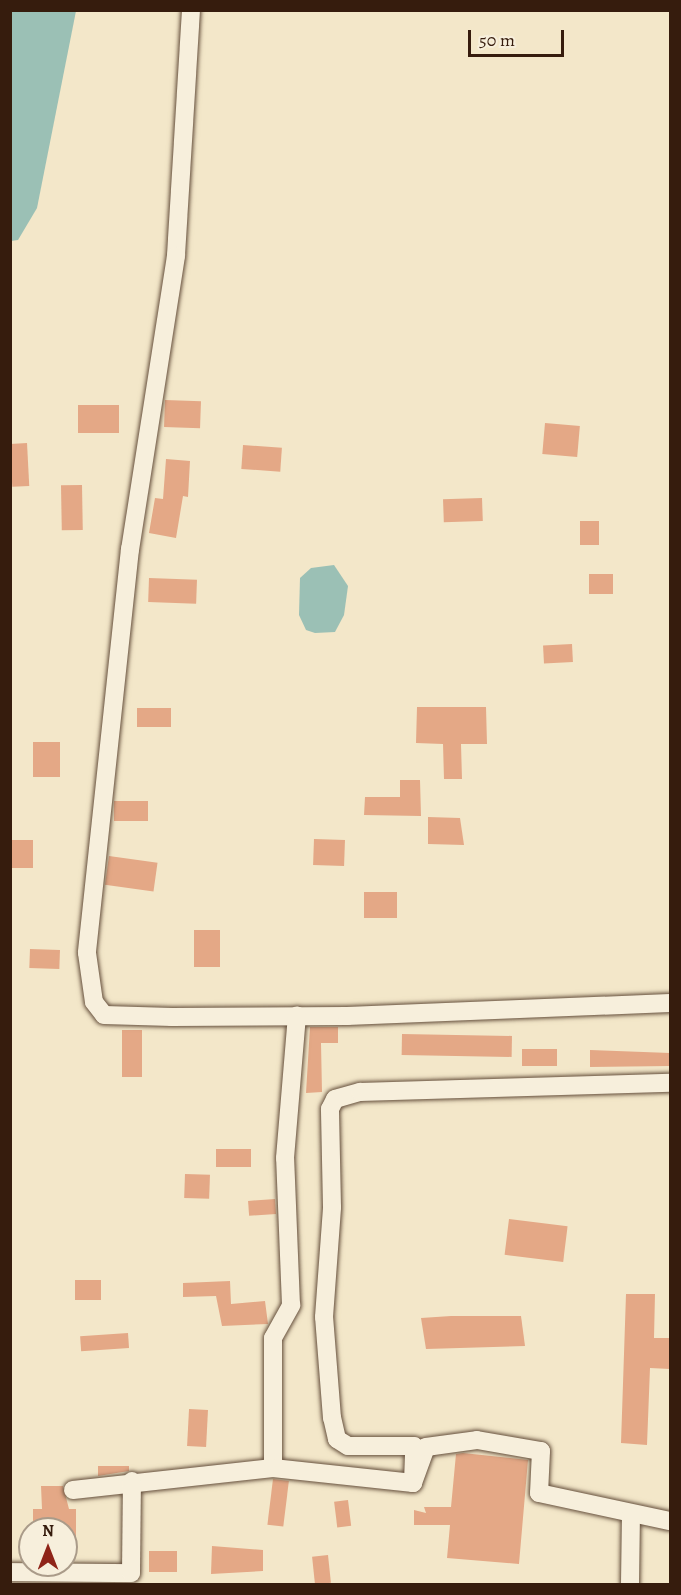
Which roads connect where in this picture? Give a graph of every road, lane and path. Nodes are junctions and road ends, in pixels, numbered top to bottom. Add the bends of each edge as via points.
1 (191, 10) edge
2 (670, 1003) edge
3 (297, 1016) junction
4 (670, 1083) edge
5 (273, 1468) junction
6 (132, 1481) junction
7 (412, 1483) junction
8 (73, 1490) dead end
9 (631, 1515) junction
10 (670, 1521) edge
11 (10, 1572) edge
12 (630, 1584) edge

1 - 3 street via 176,256 130,549 87,953 94,1002 104,1015
2 - 3 street
3 - 5 street via 285,1158 291,1305 273,1338
4 - 7 street via 360,1092 335,1100 330,1109 332,1207 324,1317 332,1418 337,1439 348,1446 414,1446
5 - 6 street
5 - 7 street
6 - 8 street
6 - 11 street via 131,1573
7 - 9 street via 426,1447 477,1440 541,1451 539,1493
9 - 10 street
9 - 12 street

